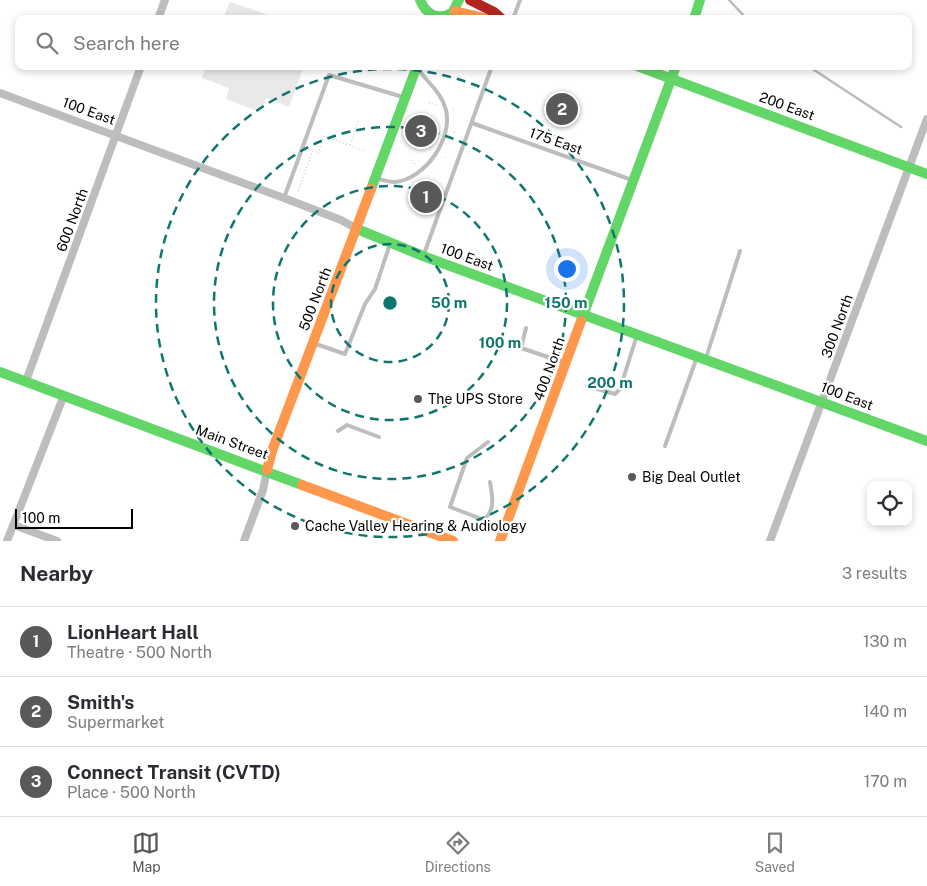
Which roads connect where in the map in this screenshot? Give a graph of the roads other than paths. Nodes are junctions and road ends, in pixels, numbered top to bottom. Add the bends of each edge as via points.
1 (165, 0) edge
2 (459, 0) edge
3 (470, 0) edge
4 (520, 0) edge
5 (700, 0) edge
6 (421, 2) edge
7 (455, 11) junction
8 (159, 15) edge
9 (422, 15) edge
10 (430, 15) edge
11 (448, 15) edge
12 (472, 15) edge
13 (495, 15) edge
14 (514, 15) edge
15 (695, 15) edge
16 (140, 70) edge
17 (416, 70) edge
18 (420, 70) edge
19 (491, 70) edge
20 (648, 70) edge
21 (674, 70) edge
22 (671, 78) junction
23 (0, 93) edge
24 (405, 98) junction
25 (927, 119) edge
26 (472, 123) junction
27 (115, 136) junction
28 (910, 167) junction
29 (927, 174) edge
30 (376, 178) junction
31 (634, 180) junction
32 (284, 198) junction
33 (357, 229) junction
34 (390, 243) junction
35 (740, 251) dead end
36 (423, 256) junction
37 (584, 314) junction
38 (526, 328) dead end
39 (638, 333) junction
40 (313, 344) junction
41 (702, 357) junction
42 (566, 363) junction
43 (0, 372) edge
44 (26, 381) junction
45 (588, 386) dead end
46 (64, 395) junction
47 (822, 402) junction
48 (338, 431) dead end
49 (379, 437) dead end
50 (927, 441) edge
51 (488, 442) dead end
52 (666, 446) dead end
53 (267, 470) junction
54 (490, 482) dead end
55 (14, 525) junction
56 (7, 541) edge
57 (57, 541) edge
58 (244, 541) edge
59 (453, 541) edge
60 (500, 541) edge
61 (770, 541) edge

1 - 8 street
2 - 7 main road
3 - 13 main road
4 - 14 lane
5 - 15 main road
6 - 9 main road
6 - 10 main road
7 - 11 main road
7 - 12 main road
16 - 27 street, 600 North
17 - 24 main road, 500 North
18 - 30 lane via 444,104 447,118 445,138 433,158 407,178 392,182
19 - 26 lane
20 - 22 main road, 200 East
21 - 22 main road, 400 North
22 - 28 main road, 200 East
22 - 31 main road, 400 North
23 - 27 street, 100 East
24 - 30 main road, 500 North
24 - 32 lane via 329,75
25 - 28 street, 300 North
26 - 31 lane, 175 East
26 - 36 lane
27 - 32 street, 100 East
27 - 44 street, 600 North
28 - 29 main road, 200 East
28 - 47 street, 300 North
30 - 33 main road, 500 North
31 - 37 main road, 400 North
32 - 33 street, 100 East
33 - 34 main road, 100 East
33 - 40 main road, 500 North
34 - 36 main road, 100 East
34 - 40 lane via 375,289 345,354
35 - 41 lane
36 - 37 main road, 100 East
37 - 39 main road, 100 East
37 - 42 main road, 400 North
38 - 42 lane via 521,348
39 - 41 main road, 100 East
39 - 45 lane via 616,394
40 - 53 main road, 500 North
41 - 47 main road, 100 East
41 - 52 lane
42 - 60 main road, 400 North
43 - 44 main road, Main Street
44 - 46 main road, Main Street
46 - 53 main road, Main Street
46 - 55 street
47 - 50 main road, 100 East
47 - 61 street, 300 North
48 - 49 lane via 347,425
51 - 54 lane via 467,458 450,507 484,520 493,499
53 - 58 street, 500 North
53 - 59 main road, Main Street
55 - 56 street
55 - 57 street

